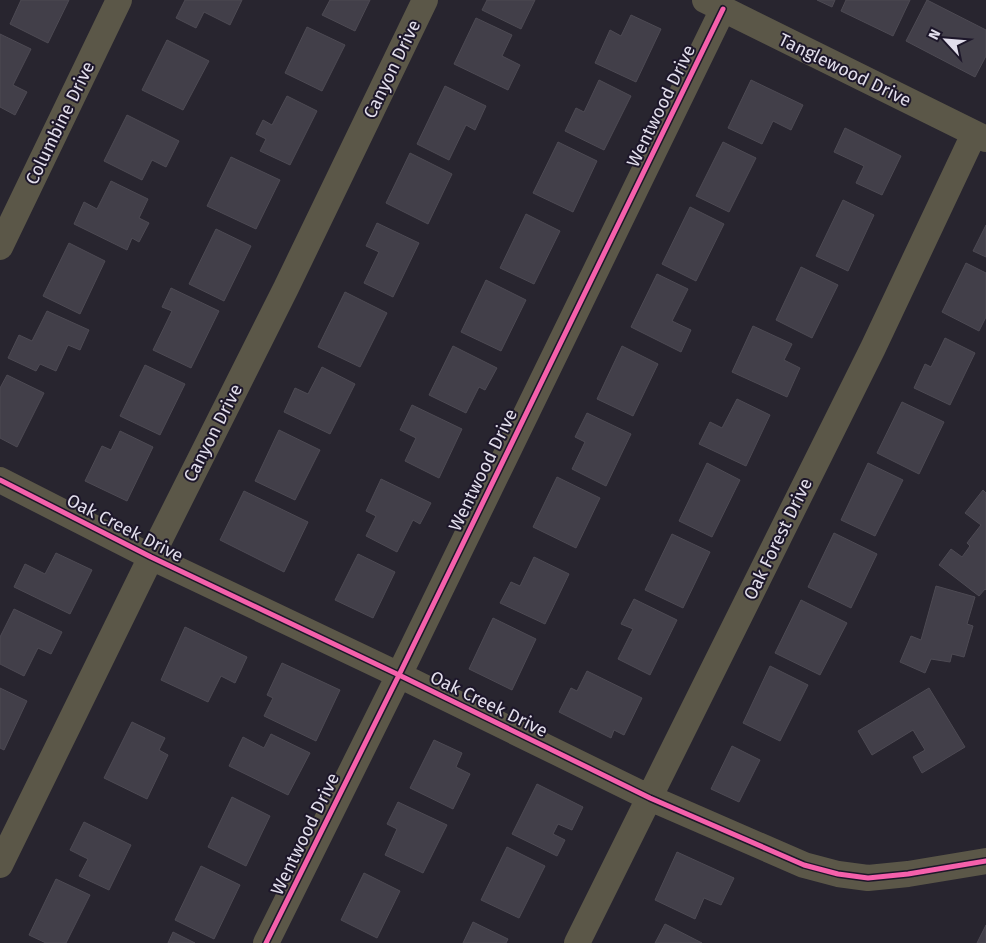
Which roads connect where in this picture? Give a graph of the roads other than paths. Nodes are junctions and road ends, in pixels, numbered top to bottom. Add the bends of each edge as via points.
1 (119, 0) edge
2 (425, 0) edge
3 (714, 5) edge
4 (980, 137) edge
5 (0, 247) edge
6 (0, 480) edge
7 (152, 557) junction
8 (398, 675) junction
9 (650, 798) junction
10 (986, 861) edge
11 (0, 865) edge
12 (266, 943) edge
13 (577, 943) edge

1 - 5 street, Columbine Drive
2 - 7 street, Canyon Drive
3 - 4 street, Tanglewood Drive
3 - 8 street, Wentwood Drive
4 - 9 street, Oak Forest Drive
6 - 7 street, Oak Creek Drive
7 - 8 street, Oak Creek Drive
7 - 11 street, Canyon Drive
8 - 9 street, Oak Creek Drive
8 - 12 street, Wentwood Drive
9 - 10 street, Oak Creek Drive via 804,865 838,874 868,878
9 - 13 street, Oak Forest Drive

